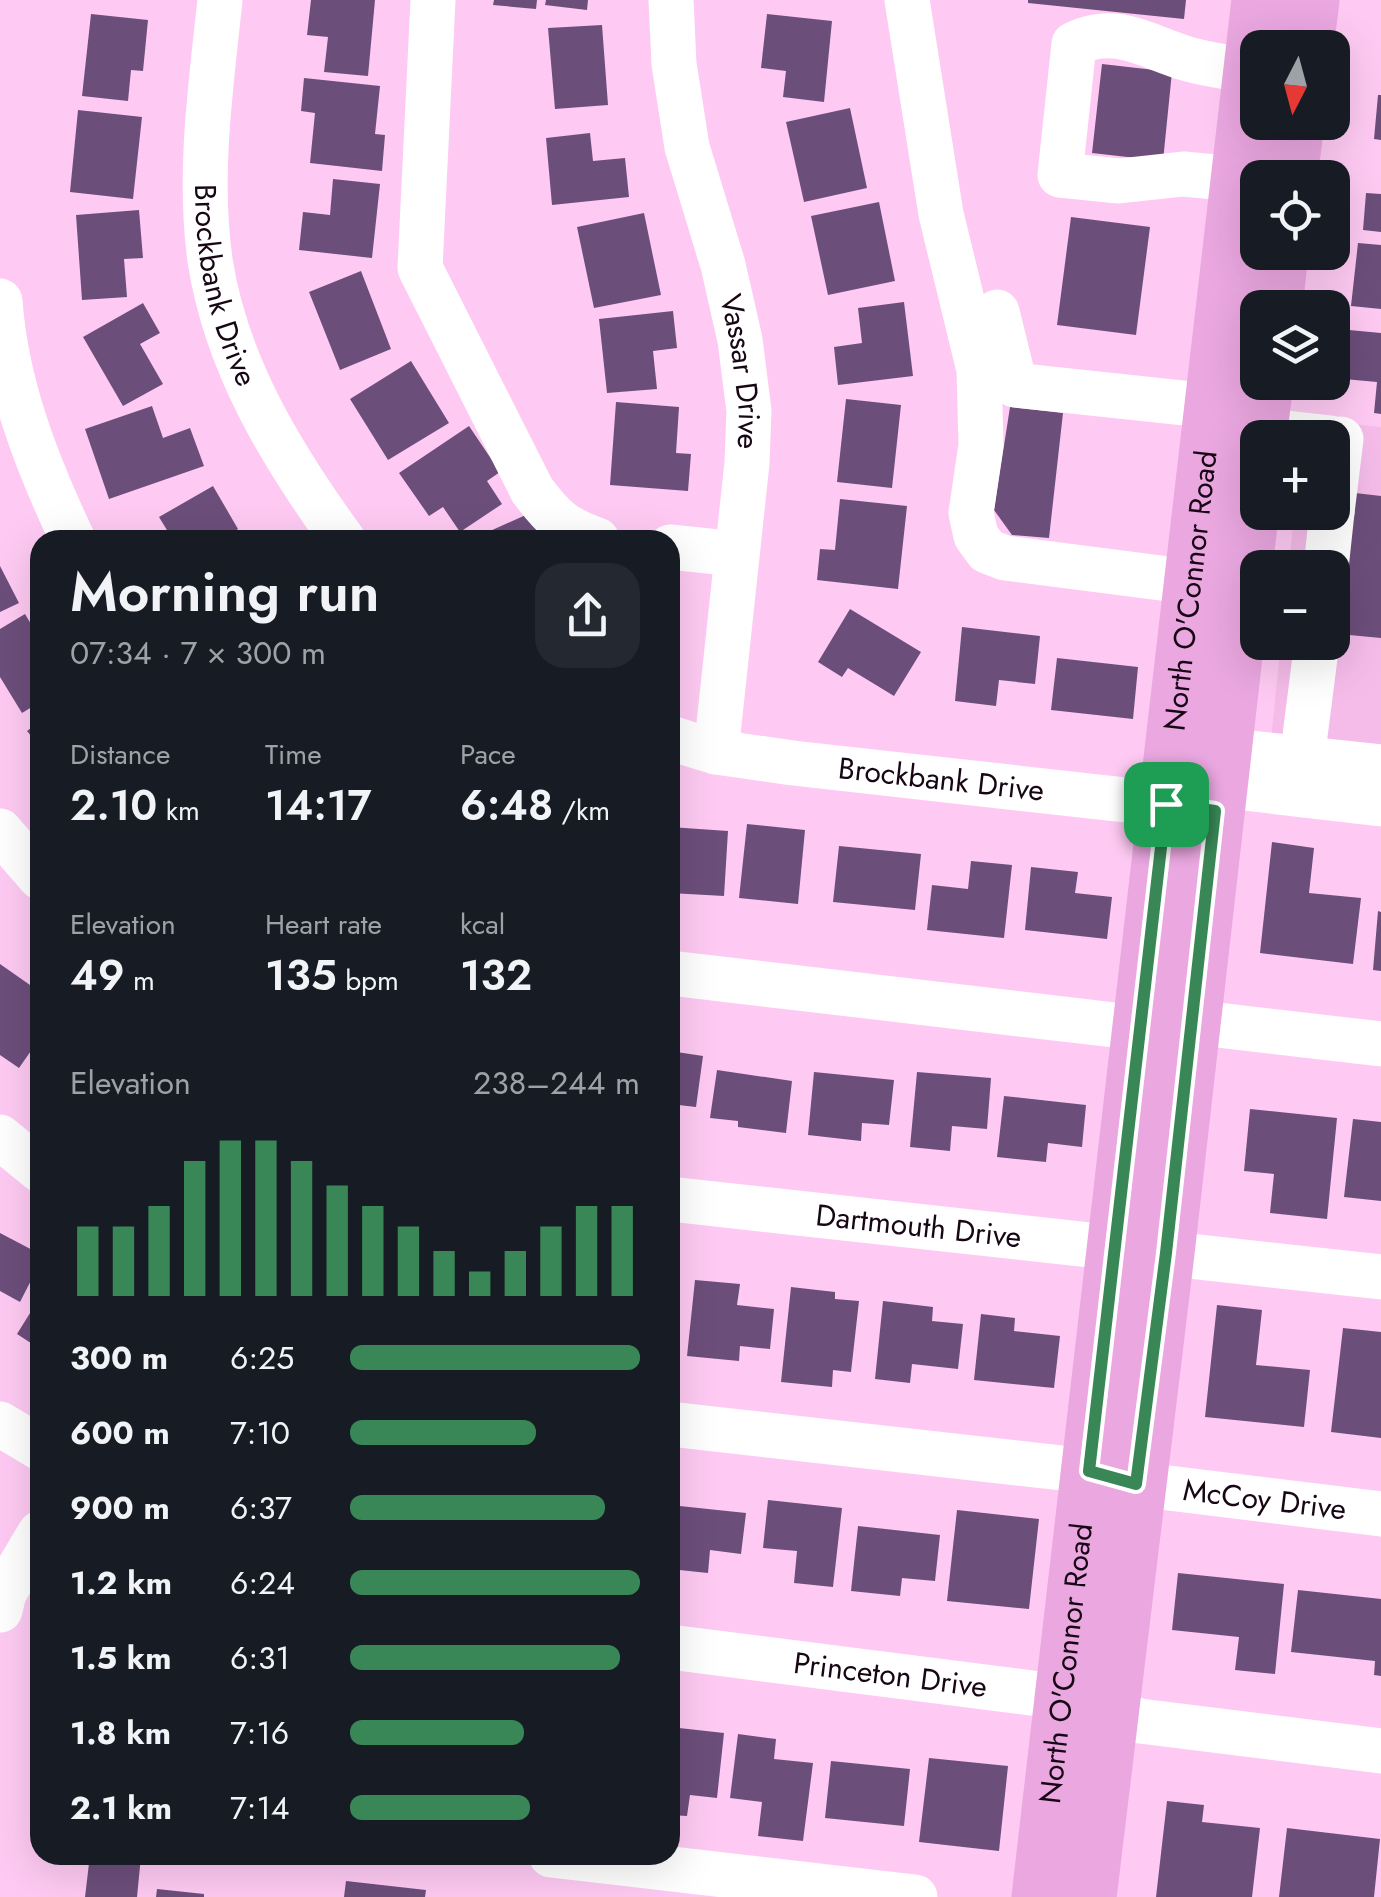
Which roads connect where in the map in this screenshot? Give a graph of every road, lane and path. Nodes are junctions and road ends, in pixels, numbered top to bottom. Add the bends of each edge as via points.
1 (220, 0) edge
2 (433, 0) edge
3 (671, 0) edge
4 (906, 0) edge
5 (1259, 0) edge
6 (1312, 0) edge
7 (1256, 30) edge
8 (1308, 30) edge
9 (1240, 69) edge
10 (1240, 177) edge
11 (969, 198) dead end
12 (1256, 270) edge
13 (0, 301) edge
14 (1244, 420) edge
15 (1240, 421) edge
16 (1240, 434) edge
17 (1240, 459) edge
18 (69, 530) edge
19 (337, 530) edge
20 (571, 530) edge
21 (680, 548) edge
22 (738, 554) junction
23 (1192, 582) junction
24 (1314, 660) edge
25 (680, 741) edge
26 (716, 752) junction
27 (1302, 759) junction
28 (1381, 767) edge
29 (1205, 787) junction
30 (1381, 804) edge
31 (0, 831) edge
32 (30, 866) edge
33 (680, 973) edge
34 (1158, 1022) junction
35 (1381, 1044) edge
36 (0, 1137) edge
37 (30, 1162) edge
38 (680, 1199) edge
39 (1140, 1250) junction
40 (1381, 1277) edge
41 (0, 1424) edge
42 (680, 1425) edge
43 (30, 1442) edge
44 (1113, 1478) junction
45 (1381, 1514) edge
46 (30, 1550) edge
47 (0, 1610) edge
48 (680, 1648) edge
49 (1086, 1705) junction
50 (1381, 1751) edge
51 (638, 1865) edge
52 (915, 1897) edge
53 (1040, 1897) edge
54 (1088, 1897) edge

1 - 19 street, Brockbank Drive via 206,159 210,259 228,337 256,400 291,468
2 - 20 street via 420,268 532,490
3 - 22 street, Vassar Drive via 686,146 723,265 749,411
4 - 23 street via 941,214 980,370 982,445 971,514 976,536 987,552 1005,558
5 - 7 main road, North O'Connor Road
6 - 8 main road
9 - 10 street via 1190,60 1132,38 1094,34 1074,44 1060,175 1119,182 1183,174
11 - 15 street via 1015,385
12 - 14 main road, North O'Connor Road
13 - 18 street via 8,364
16 - 23 main road, North O'Connor Road
17 - 29 main road, North O'Connor Road
21 - 22 street
22 - 26 street, Vassar Drive
23 - 29 main road, North O'Connor Road
24 - 27 street
25 - 26 street, Brockbank Drive
26 - 29 street, Brockbank Drive via 812,766
27 - 28 street
27 - 29 street
29 - 30 street
29 - 34 main road, North O'Connor Road
31 - 32 street
33 - 34 street
34 - 35 street
34 - 39 main road, North O'Connor Road
36 - 37 street
38 - 39 street, Dartmouth Drive
39 - 40 street, Dartmouth Drive
39 - 44 main road, North O'Connor Road
41 - 43 street
42 - 44 street, McCoy Drive
44 - 45 street, McCoy Drive
44 - 49 main road, North O'Connor Road
46 - 47 street
48 - 49 street, Princeton Drive
49 - 50 street, Princeton Drive via 1140,1722
49 - 53 main road, North O'Connor Road
49 - 54 main road, North O'Connor Road
51 - 52 street

